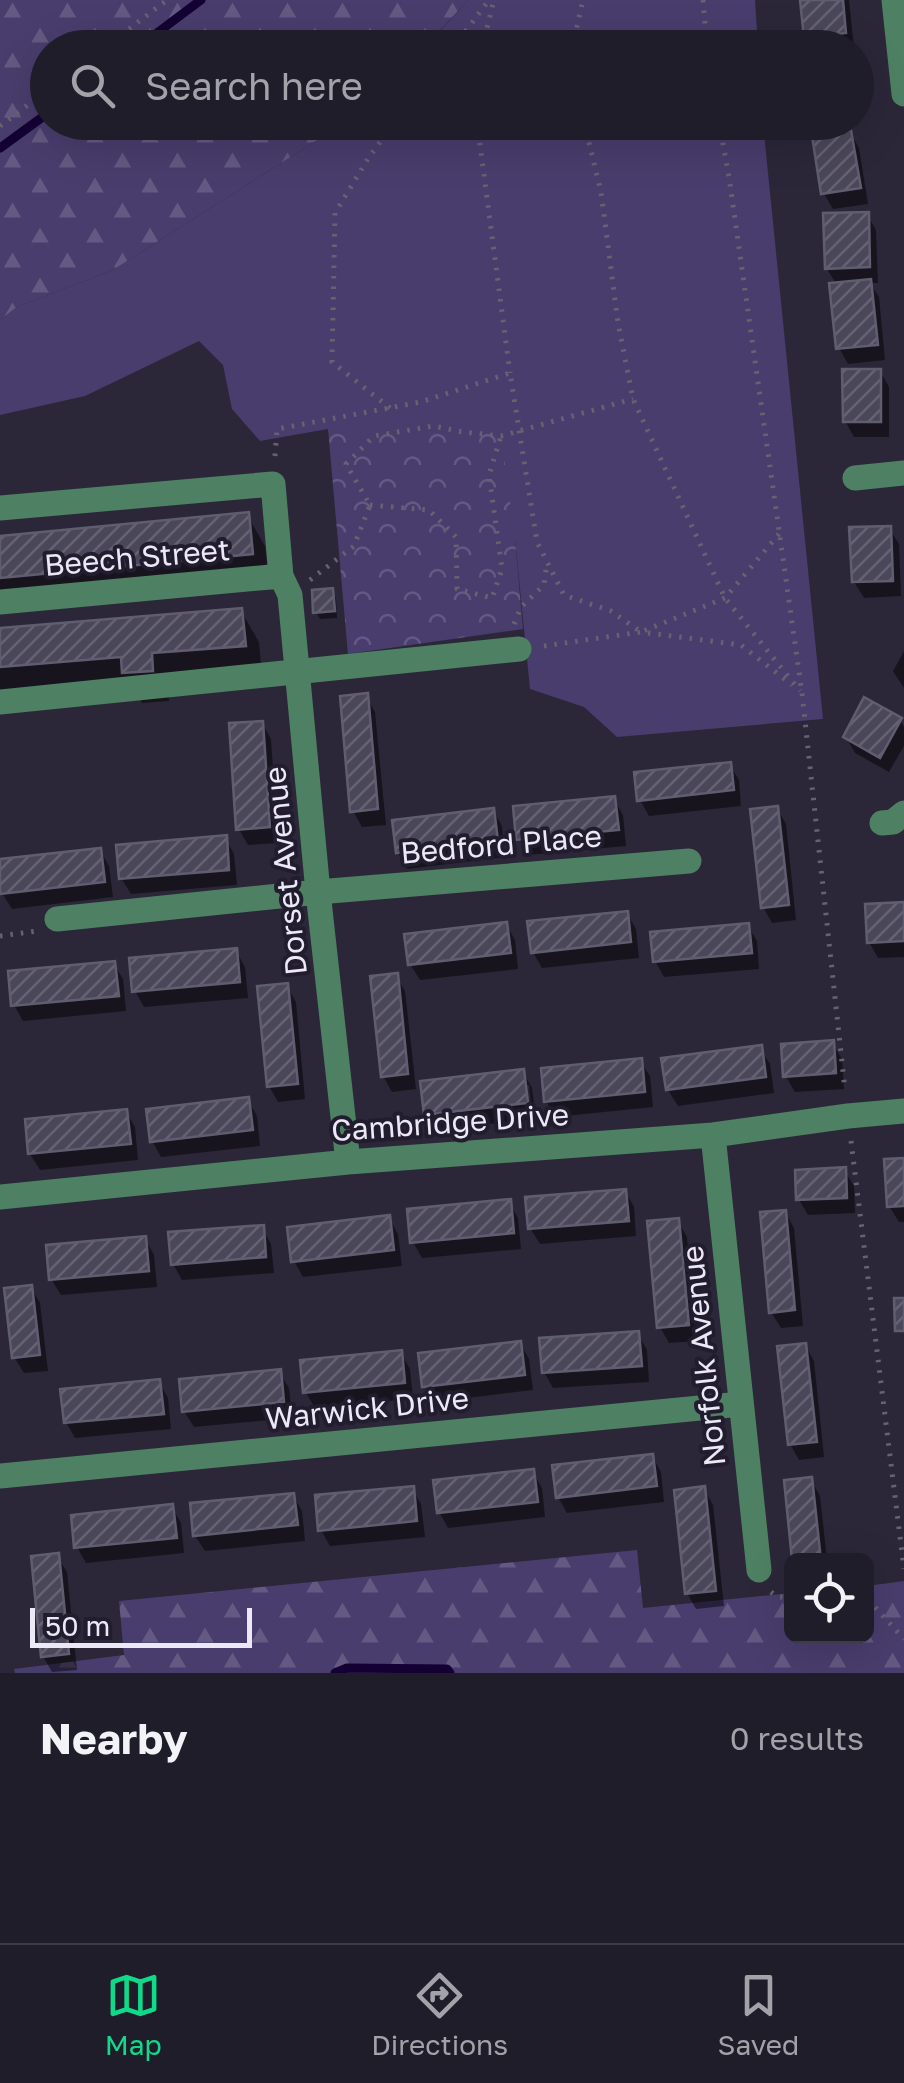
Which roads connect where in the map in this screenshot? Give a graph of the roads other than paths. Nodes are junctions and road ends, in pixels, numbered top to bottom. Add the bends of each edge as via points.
1 (894, 0) edge
2 (904, 94) edge
3 (904, 473) edge
4 (856, 478) dead end
5 (0, 508) edge
6 (285, 586) junction
7 (0, 602) edge
8 (512, 650) road end
9 (298, 672) junction
10 (0, 702) edge
11 (688, 861) dead end
12 (318, 892) junction
13 (57, 919) dead end
14 (904, 1111) edge
15 (713, 1134) junction
16 (348, 1162) junction
17 (0, 1196) edge
18 (741, 1404) junction
19 (0, 1476) edge
20 (759, 1570) dead end

1 - 2 street
3 - 4 street
5 - 6 street, Dorset Avenue via 273,484
6 - 7 street, Beech Street
6 - 9 street, Dorset Avenue
8 - 9 street
9 - 10 street
9 - 12 street, Dorset Avenue
11 - 12 street, Bedford Place
12 - 13 street, Bedford Place
12 - 16 street, Dorset Avenue
14 - 15 street, Cambridge Drive
15 - 16 street, Cambridge Drive
15 - 18 street, Norfolk Avenue
16 - 17 street, Cambridge Drive
18 - 19 street, Warwick Drive
18 - 20 street, Norfolk Avenue

